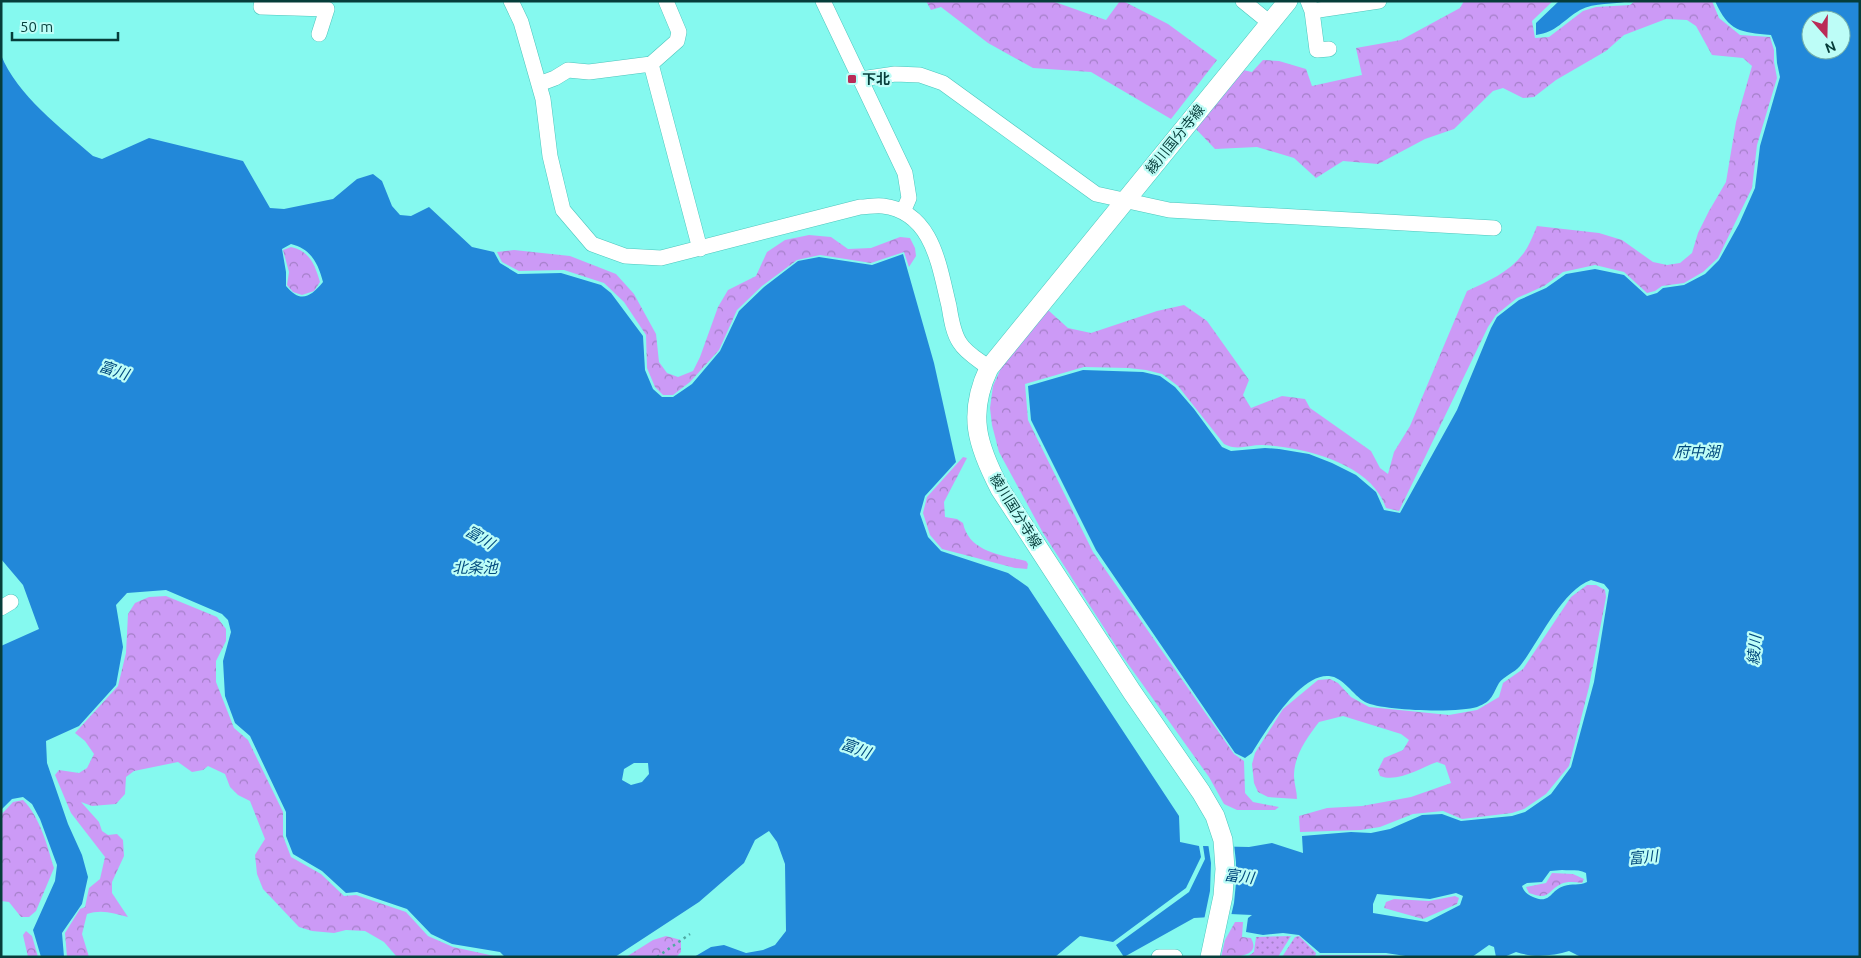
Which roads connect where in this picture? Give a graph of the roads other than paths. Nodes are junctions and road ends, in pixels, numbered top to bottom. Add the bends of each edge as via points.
1 (262, 1) edge
2 (512, 1) edge
3 (666, 1) edge
4 (823, 1) edge
5 (1243, 1) edge
6 (1288, 1) edge
7 (1379, 1) edge
8 (1310, 6) edge
9 (1270, 23) junction
10 (319, 34) dead end
11 (1329, 49) dead end
12 (651, 64) junction
13 (862, 79) junction
14 (539, 84) junction
15 (1124, 200) junction
16 (903, 212) junction
17 (1494, 228) dead end
18 (700, 250) junction
19 (989, 368) junction
20 (1159, 957) edge
21 (1176, 957) edge
22 (1210, 957) edge

1 - 10 street via 261,7 327,9
2 - 14 street
3 - 12 street via 679,32 677,41
4 - 13 street
5 - 9 street
6 - 9 main road, 綾川国分寺線
7 - 8 street
8 - 11 street via 1317,50
9 - 15 main road, 綾川国分寺線
12 - 14 street via 589,72 568,70
12 - 18 street
13 - 15 street via 895,74 920,75 943,83 1096,194
13 - 16 street via 905,173 909,198
14 - 18 street via 550,156 564,210 592,244 625,256 661,258
15 - 17 street via 1169,210
15 - 19 main road, 綾川国分寺線
16 - 18 street via 882,206 860,207
16 - 19 street via 927,233 960,343
19 - 22 main road, 綾川国分寺線 via 980,386 976,406 976,423 989,468 1215,816 1223,840 1224,878
20 - 21 street

